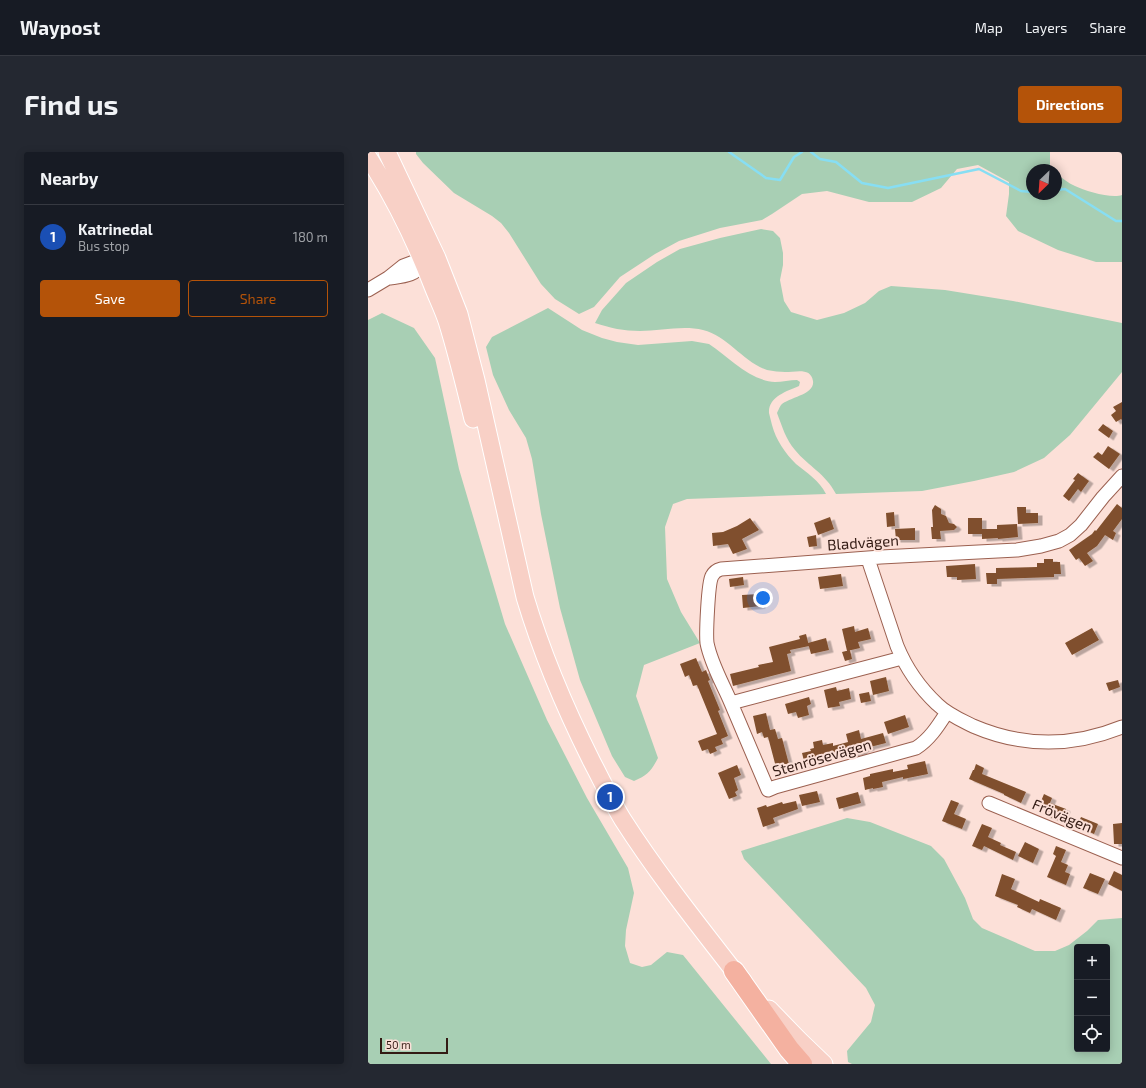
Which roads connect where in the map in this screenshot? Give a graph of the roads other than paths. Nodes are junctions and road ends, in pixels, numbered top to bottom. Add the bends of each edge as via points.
1 (387, 152) edge
2 (368, 157) edge
3 (430, 261) junction
4 (368, 290) edge
5 (1122, 476) edge
6 (868, 559) junction
7 (902, 658) junction
8 (731, 703) junction
9 (947, 712) junction
10 (1122, 727) edge
11 (989, 803) dead end
12 (1122, 858) edge
13 (734, 971) junction
14 (802, 1064) edge
15 (824, 1064) edge

1 - 3 main road
2 - 3 main road
3 - 4 street via 412,274 388,278
3 - 13 main road via 459,314 524,597 562,698 622,819 664,881
5 - 6 street, Bladvägen via 1081,525 1059,541 1017,550
6 - 7 street
6 - 8 street, Bladvägen via 722,569 714,573 710,581 707,642
7 - 8 street
7 - 9 street via 927,694
8 - 9 street, Stenrösevägen via 768,790 916,748 930,737
9 - 10 street via 982,730 1029,742 1071,740 1099,735
11 - 12 street, Frövägen
13 - 14 highway
13 - 15 main road

